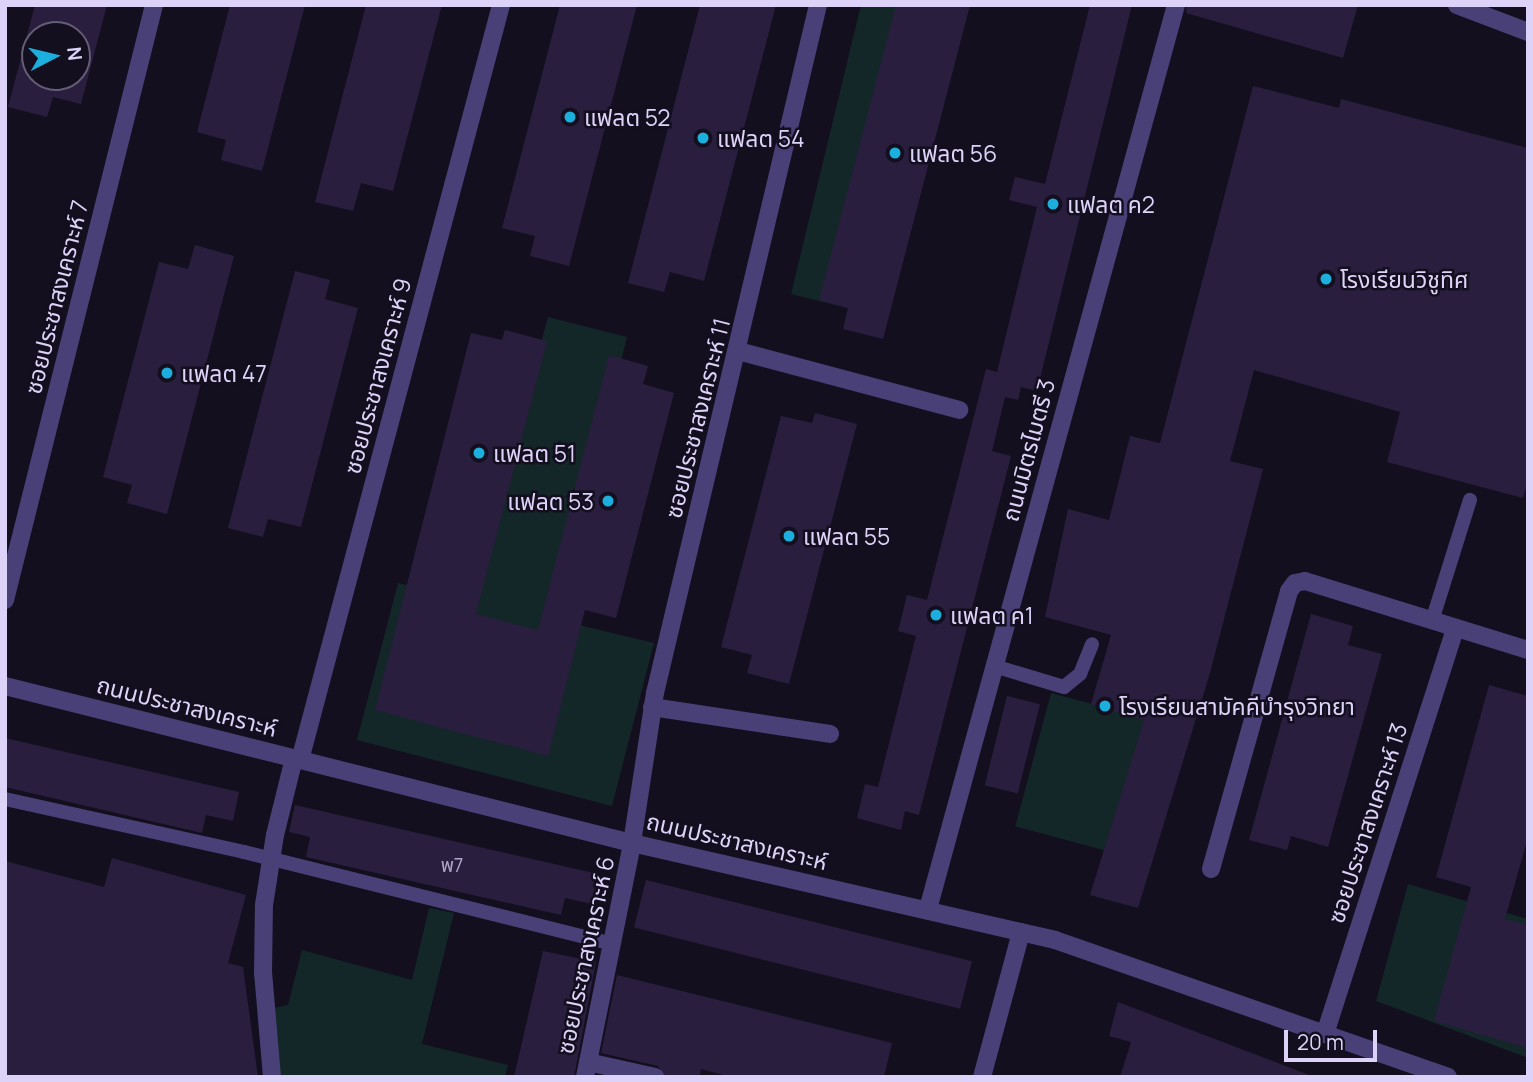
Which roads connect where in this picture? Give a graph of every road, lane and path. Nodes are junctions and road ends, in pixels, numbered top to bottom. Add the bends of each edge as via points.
1 (154, 5) edge
2 (501, 5) edge
3 (818, 5) edge
4 (1176, 5) edge
5 (1457, 5) edge
6 (1528, 32) edge
7 (738, 351) junction
8 (959, 410) dead end
9 (1471, 500) dead end
10 (5, 600) edge
11 (1432, 621) junction
12 (1455, 628) junction
13 (1092, 644) dead end
14 (1528, 650) edge
15 (993, 666) junction
16 (5, 686) edge
17 (652, 707) junction
18 (830, 734) dead end
19 (297, 759) junction
20 (5, 799) edge
21 (632, 843) junction
22 (271, 858) junction
23 (1210, 869) dead end
24 (928, 909) junction
25 (1021, 932) junction
26 (612, 944) junction
27 (1325, 1034) junction
28 (586, 1069) edge
29 (272, 1077) edge
30 (655, 1077) edge
31 (982, 1077) edge
32 (1448, 1077) edge

1 - 10 street, ซอยประชาสงเคราะห์ 7
2 - 19 street, ซอยประชาสงเคราะห์ 9
3 - 7 street, ซอยประชาสงเคราะห์ 11
4 - 15 street, ถนนมิตรไมตรี 3
5 - 6 street
7 - 8 street
7 - 17 street, ซอยประชาสงเคราะห์ 11
9 - 11 lane
11 - 12 street
11 - 23 street via 1305,581 1295,583
12 - 14 street
12 - 27 street, ซอยประชาสงเคราะห์ 13
13 - 15 lane via 1080,674 1064,687
15 - 24 street, ถนนมิตรไมตรี 3
16 - 19 street, ถนนประชาสงเคราะห์
17 - 18 street
17 - 21 street, ซอยประชาสงเคราะห์ 11
19 - 21 street, ถนนประชาสงเคราะห์
19 - 22 street, ซอยประชาสงเคราะห์ 9
20 - 22 lane
21 - 24 street, ถนนประชาสงเคราะห์
21 - 26 street, ซอยประชาสงเคราะห์ 6
22 - 26 lane
22 - 29 street, ซอยประชาสงเคราะห์ 9 via 264,905 264,973
24 - 25 street, ถนนประชาสงเคราะห์
25 - 27 street, ถนนประชาสงเคราะห์ via 1115,958
25 - 31 street
26 - 28 street, ซอยประชาสงเคราะห์ 6
27 - 32 street, ถนนประชาสงเคราะห์
28 - 30 street

